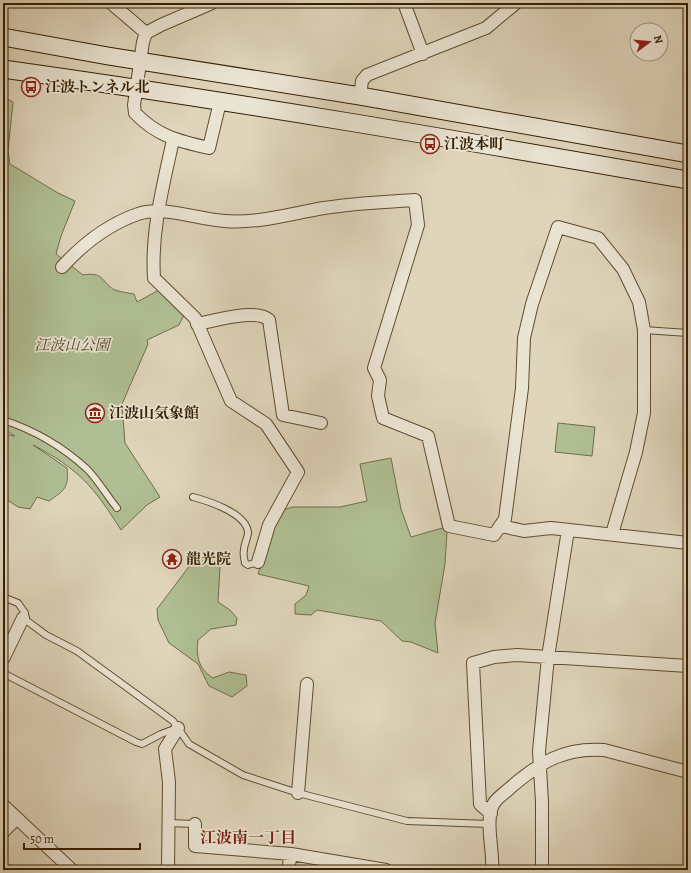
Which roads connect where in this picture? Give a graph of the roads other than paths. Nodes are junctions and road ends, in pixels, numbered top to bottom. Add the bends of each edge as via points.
1 (111, 3) edge
2 (212, 3) edge
3 (404, 3) edge
4 (516, 3) edge
5 (146, 33) junction
6 (3, 37) edge
7 (423, 54) junction
8 (140, 61) junction
9 (3, 69) edge
10 (136, 88) junction
11 (360, 96) junction
12 (220, 102) junction
13 (173, 140) junction
14 (688, 154) edge
15 (688, 180) edge
16 (158, 211) junction
17 (62, 267) dead end
18 (197, 324) junction
19 (644, 330) junction
20 (688, 333) edge
21 (3, 420) edge
22 (321, 423) dead end
23 (193, 498) dead end
24 (117, 508) dead end
25 (501, 526) junction
26 (568, 530) junction
27 (612, 534) junction
28 (688, 543) edge
29 (258, 562) joint
30 (3, 597) edge
31 (23, 618) junction
32 (548, 657) junction
33 (3, 658) edge
34 (688, 666) edge
35 (3, 673) edge
36 (307, 684) dead end
37 (178, 728) junction
38 (539, 765) junction
39 (688, 772) edge
40 (298, 793) junction
41 (3, 805) edge
42 (17, 818) junction
43 (490, 819) junction
44 (168, 824) junction
45 (195, 824) joint
46 (3, 832) edge
47 (291, 854) junction
48 (72, 870) edge
49 (168, 870) edge
50 (288, 870) edge
51 (386, 870) edge
52 (492, 870) edge
53 (542, 870) edge

1 - 5 street
2 - 5 street
3 - 7 street
4 - 7 street via 486,28
5 - 8 street
6 - 8 street
7 - 11 street via 367,75 362,80
8 - 10 street
8 - 11 street
9 - 10 street
10 - 12 street
10 - 13 street via 135,113 144,123
11 - 14 street
12 - 13 street via 209,148
12 - 15 street
13 - 16 street
16 - 17 street via 139,213 111,228 79,248
16 - 18 street via 153,253 154,278
16 - 25 street via 226,221 271,218 325,207 415,200 418,225 374,368 380,380 378,396 383,418 428,436 449,526 494,535
18 - 22 street via 254,314 264,316 269,320 282,415
18 - 29 street via 232,401 266,424 298,472 269,525
19 - 20 lane
19 - 25 street via 639,302 623,268 598,238 558,227 532,304 524,338 522,388 505,519
19 - 27 street via 644,413 636,452
21 - 24 lane via 23,426 62,450 87,470
23 - 29 lane via 208,501 240,518 245,523 248,534 244,562 248,565
25 - 26 street via 524,531 551,528
26 - 27 street
26 - 32 street
27 - 28 street
30 - 31 lane via 18,603 25,613
31 - 33 street
31 - 37 lane via 46,635 77,651 173,721
32 - 34 street
32 - 38 street
32 - 43 street via 517,655 494,657 473,663 480,804
35 - 37 lane via 142,744
36 - 40 street
37 - 40 lane via 189,744 243,775
37 - 44 street via 165,749 169,782
38 - 39 street via 553,757 590,749 604,750
38 - 43 street via 494,803
38 - 53 street
40 - 43 lane via 407,821
41 - 42 street
42 - 46 street
42 - 48 street
43 - 52 street
44 - 45 lane
44 - 49 street
45 - 47 street via 195,846
47 - 50 street
47 - 51 street

